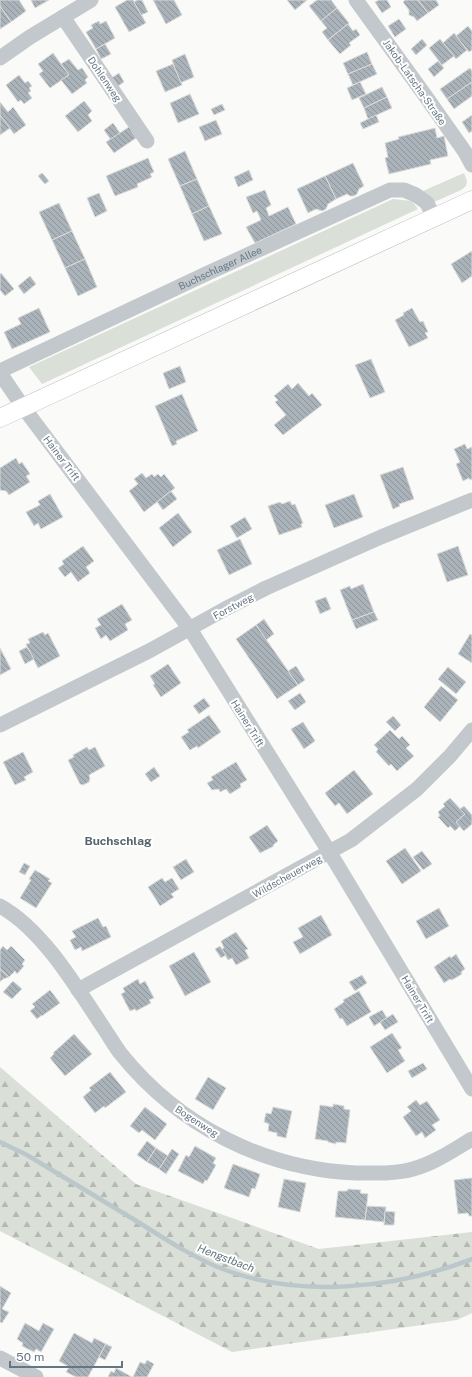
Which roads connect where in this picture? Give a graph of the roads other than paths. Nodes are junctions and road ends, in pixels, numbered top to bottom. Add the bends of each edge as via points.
1 (91, 0) edge
2 (356, 0) edge
3 (63, 17) junction
4 (0, 58) edge
5 (147, 141) dead end
6 (472, 165) edge
7 (472, 200) edge
8 (434, 218) junction
9 (0, 372) edge
10 (23, 407) junction
11 (0, 418) edge
12 (472, 500) edge
13 (190, 629) junction
14 (0, 725) edge
15 (472, 730) edge
16 (330, 852) junction
17 (0, 906) edge
18 (78, 990) junction
19 (472, 1089) edge
20 (472, 1138) edge
21 (0, 1358) edge
22 (36, 1377) edge

1 - 3 street
2 - 6 street, Jakob-Latscha-Straße
3 - 4 street
3 - 5 street, Dohlenweg
7 - 8 main road
8 - 9 street, Buchschlager Allee via 427,203 416,195 404,190 390,190
8 - 10 main road
9 - 10 street, Hainer Trift
10 - 11 main road
10 - 13 street, Hainer Trift
12 - 13 street, Forstweg via 266,588
13 - 14 street, Forstweg
13 - 16 street, Hainer Trift
15 - 16 street, Wildscheuerweg via 417,789 375,823
16 - 18 street, Wildscheuerweg
16 - 19 street, Hainer Trift
17 - 18 street, Bogenweg via 17,917 46,946
18 - 20 street, Bogenweg via 120,1053 156,1091 188,1117 232,1143 256,1153 296,1165 329,1171 396,1172 427,1165
21 - 22 street

